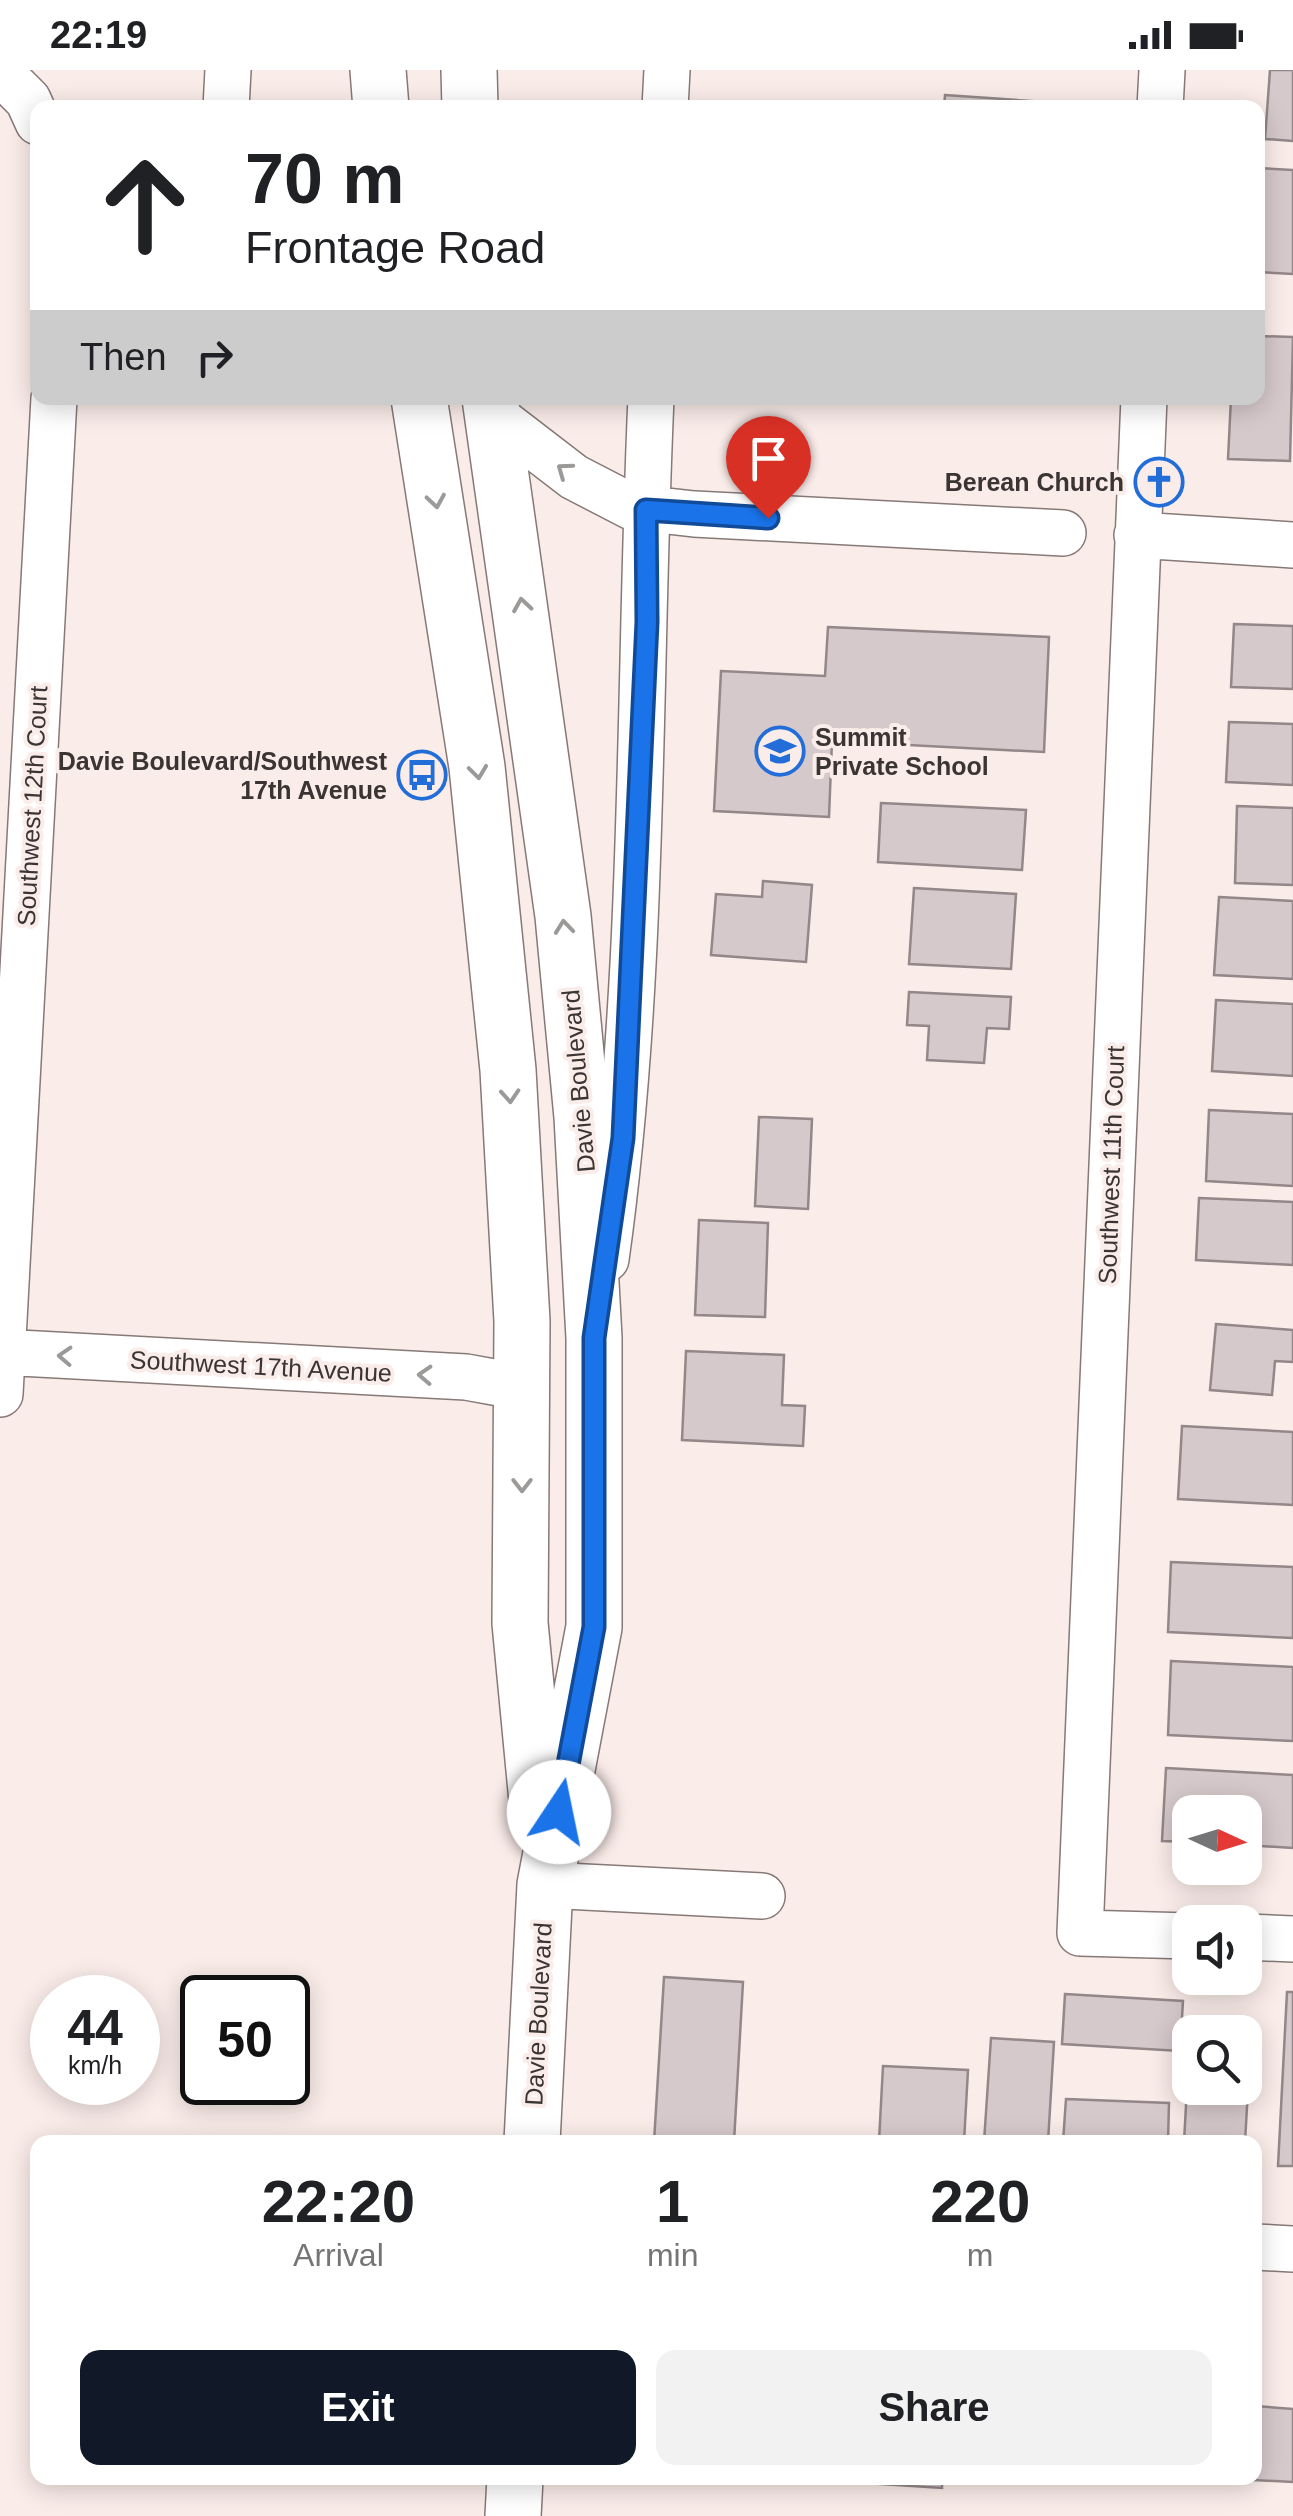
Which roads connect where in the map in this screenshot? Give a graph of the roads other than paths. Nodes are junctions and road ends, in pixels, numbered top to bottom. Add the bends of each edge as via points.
1 (228, 70) edge
2 (378, 70) edge
3 (470, 70) edge
4 (667, 70) edge
5 (1162, 70) edge
6 (0, 72) edge
7 (226, 100) edge
8 (381, 100) edge
9 (470, 100) edge
10 (665, 100) edge
11 (1160, 100) edge
12 (30, 104) edge
13 (54, 405) edge
14 (419, 405) edge
15 (652, 405) edge
16 (1144, 405) edge
17 (491, 406) edge
18 (646, 510) junction
19 (1063, 533) dead end
20 (1137, 535) junction
21 (1293, 545) edge
22 (594, 1338) junction
23 (1, 1366) edge
24 (521, 1387) junction
25 (595, 1563) junction
26 (545, 1885) junction
27 (762, 1896) dead end
28 (1172, 1936) edge
29 (1262, 1938) edge
30 (1293, 1939) edge
31 (532, 2135) edge
32 (1262, 2248) edge
33 (1293, 2250) edge
34 (515, 2485) edge
35 (514, 2516) edge

1 - 7 street
2 - 8 main road
3 - 9 main road
4 - 10 street
5 - 11 street
6 - 12 street
13 - 23 street, Southwest 12th Court
14 -> 24 main road, Davie Boulevard via 467,694 494,911 516,1181
15 - 18 street
16 - 20 street, Southwest 11th Court
18 -> 17 street via 574,477
22 -> 17 main road, Davie Boulevard via 562,899
18 - 19 street
18 - 22 street via 647,622 623,1138
20 - 21 street
20 - 28 street, Southwest 11th Court via 1080,1933
22 - 25 main road, Davie Boulevard
24 -> 23 street, Southwest 17th Avenue via 466,1377
24 - 25 main road via 569,1474
24 -> 26 main road, Davie Boulevard via 520,1623
25 - 26 main road, Davie Boulevard via 594,1627
26 - 27 street
26 - 31 main road, Davie Boulevard
29 - 30 street
32 - 33 street
34 - 35 main road

